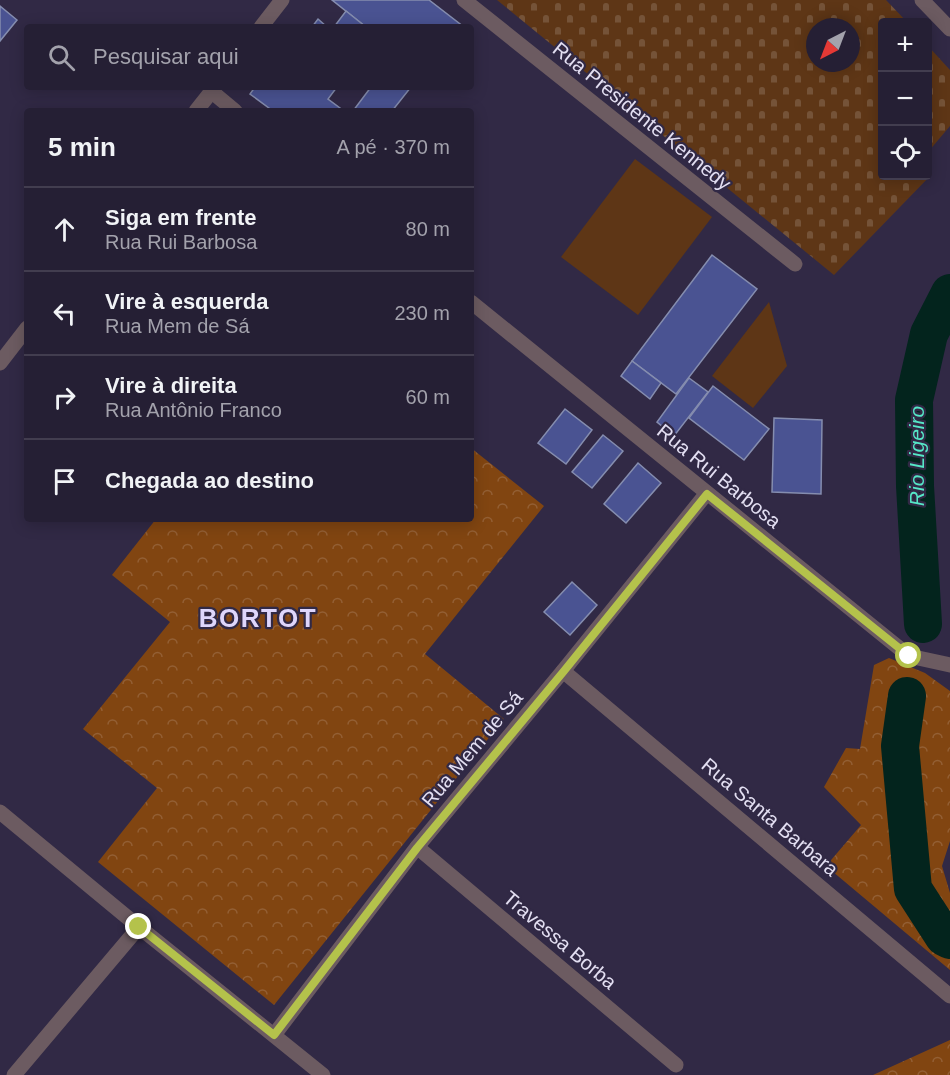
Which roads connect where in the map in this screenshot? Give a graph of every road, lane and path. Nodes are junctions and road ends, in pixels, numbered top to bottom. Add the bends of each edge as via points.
1 (282, 0) edge
2 (464, 0) edge
3 (922, 0) edge
4 (263, 24) edge
5 (950, 29) edge
6 (212, 90) edge
7 (214, 90) edge
8 (198, 108) edge
9 (233, 108) edge
10 (795, 264) dead end
11 (474, 304) edge
12 (24, 332) edge
13 (0, 363) edge
14 (707, 494) junction
15 (950, 665) edge
16 (564, 671) junction
17 (0, 812) edge
18 (417, 848) junction
19 (139, 927) junction
20 (950, 996) edge
21 (274, 1035) junction
22 (676, 1065) dead end
23 (14, 1075) edge
24 (323, 1075) edge

1 - 4 street
2 - 10 street, Rua Presidente Kennedy
3 - 5 street
6 - 8 street
7 - 9 street
11 - 14 street, Rua Rui Barbosa
12 - 13 street
14 - 15 street, Rua Rui Barbosa via 909,656
14 - 16 street, Rua Mem de Sá
16 - 18 street, Rua Mem de Sá
16 - 20 street, Rua Santa Barbara
17 - 19 street
18 - 21 street, Rua Mem de Sá
18 - 22 street, Travessa Borba
19 - 21 street
19 - 23 street
21 - 24 street

